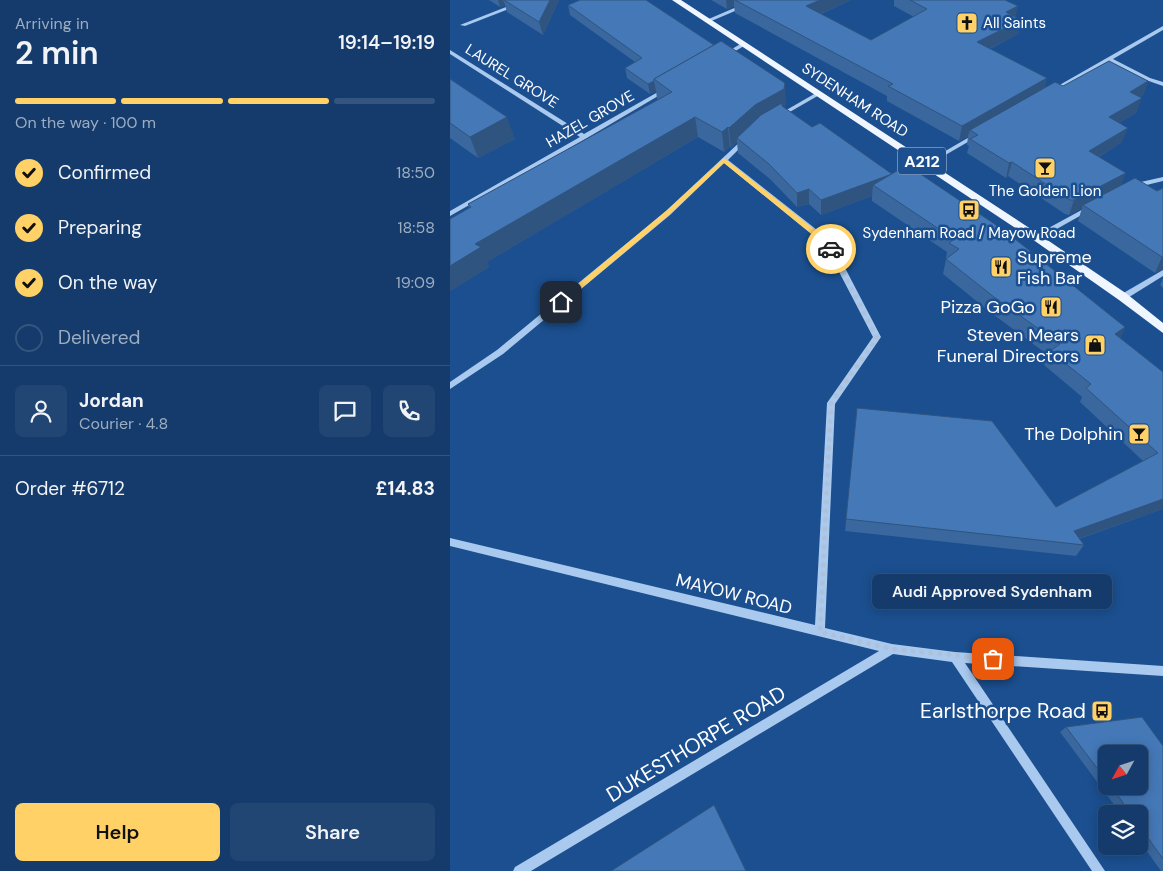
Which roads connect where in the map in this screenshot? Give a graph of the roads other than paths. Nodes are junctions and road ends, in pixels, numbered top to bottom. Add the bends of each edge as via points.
1 (530, 0) edge
2 (676, 0) edge
3 (758, 0) edge
4 (707, 21) junction
5 (464, 25) dead end
6 (1163, 28) edge
7 (742, 45) junction
8 (450, 52) edge
9 (1109, 58) junction
10 (717, 60) edge
11 (676, 84) edge
12 (1163, 84) edge
13 (818, 94) junction
14 (1045, 95) edge
15 (768, 122) edge
16 (986, 129) edge
17 (752, 134) edge
18 (585, 137) junction
19 (724, 160) junction
20 (926, 164) junction
21 (1163, 179) edge
22 (1122, 191) edge
23 (1096, 205) edge
24 (450, 214) edge
25 (1036, 237) junction
26 (1163, 273) edge
27 (1123, 297) junction
28 (1163, 329) edge
29 (450, 386) edge
30 (450, 542) edge
31 (820, 632) junction
32 (892, 649) junction
33 (955, 657) junction
34 (1163, 671) edge
35 (519, 871) edge
36 (1100, 871) edge

1 - 5 street
2 - 4 main road, SYDENHAM ROAD / A212
3 - 4 street
4 - 7 main road, SYDENHAM ROAD / A212
6 - 9 street
7 - 10 street
7 - 13 main road, SYDENHAM ROAD / A212
8 - 18 street, LAUREL GROVE
9 - 12 street via 1148,80
9 - 14 street
11 - 18 street, HAZEL GROVE
13 - 15 street
13 - 20 main road, SYDENHAM ROAD / A212
16 - 20 street
17 - 19 street
18 - 24 street, HAZEL GROVE
19 - 29 street via 668,213 500,352
19 - 31 street via 828,243 877,338 831,403
20 - 25 main road, SYDENHAM ROAD / A212
21 - 22 street
23 - 25 street
25 - 27 main road, SYDENHAM ROAD / A212
26 - 27 street
27 - 28 main road, SYDENHAM ROAD / A212
30 - 31 street, MAYOW ROAD
31 - 32 street, MAYOW ROAD
32 - 33 street, MAYOW ROAD
32 - 35 street, DUKESTHORPE ROAD
33 - 34 street, MAYOW ROAD
33 - 36 street

